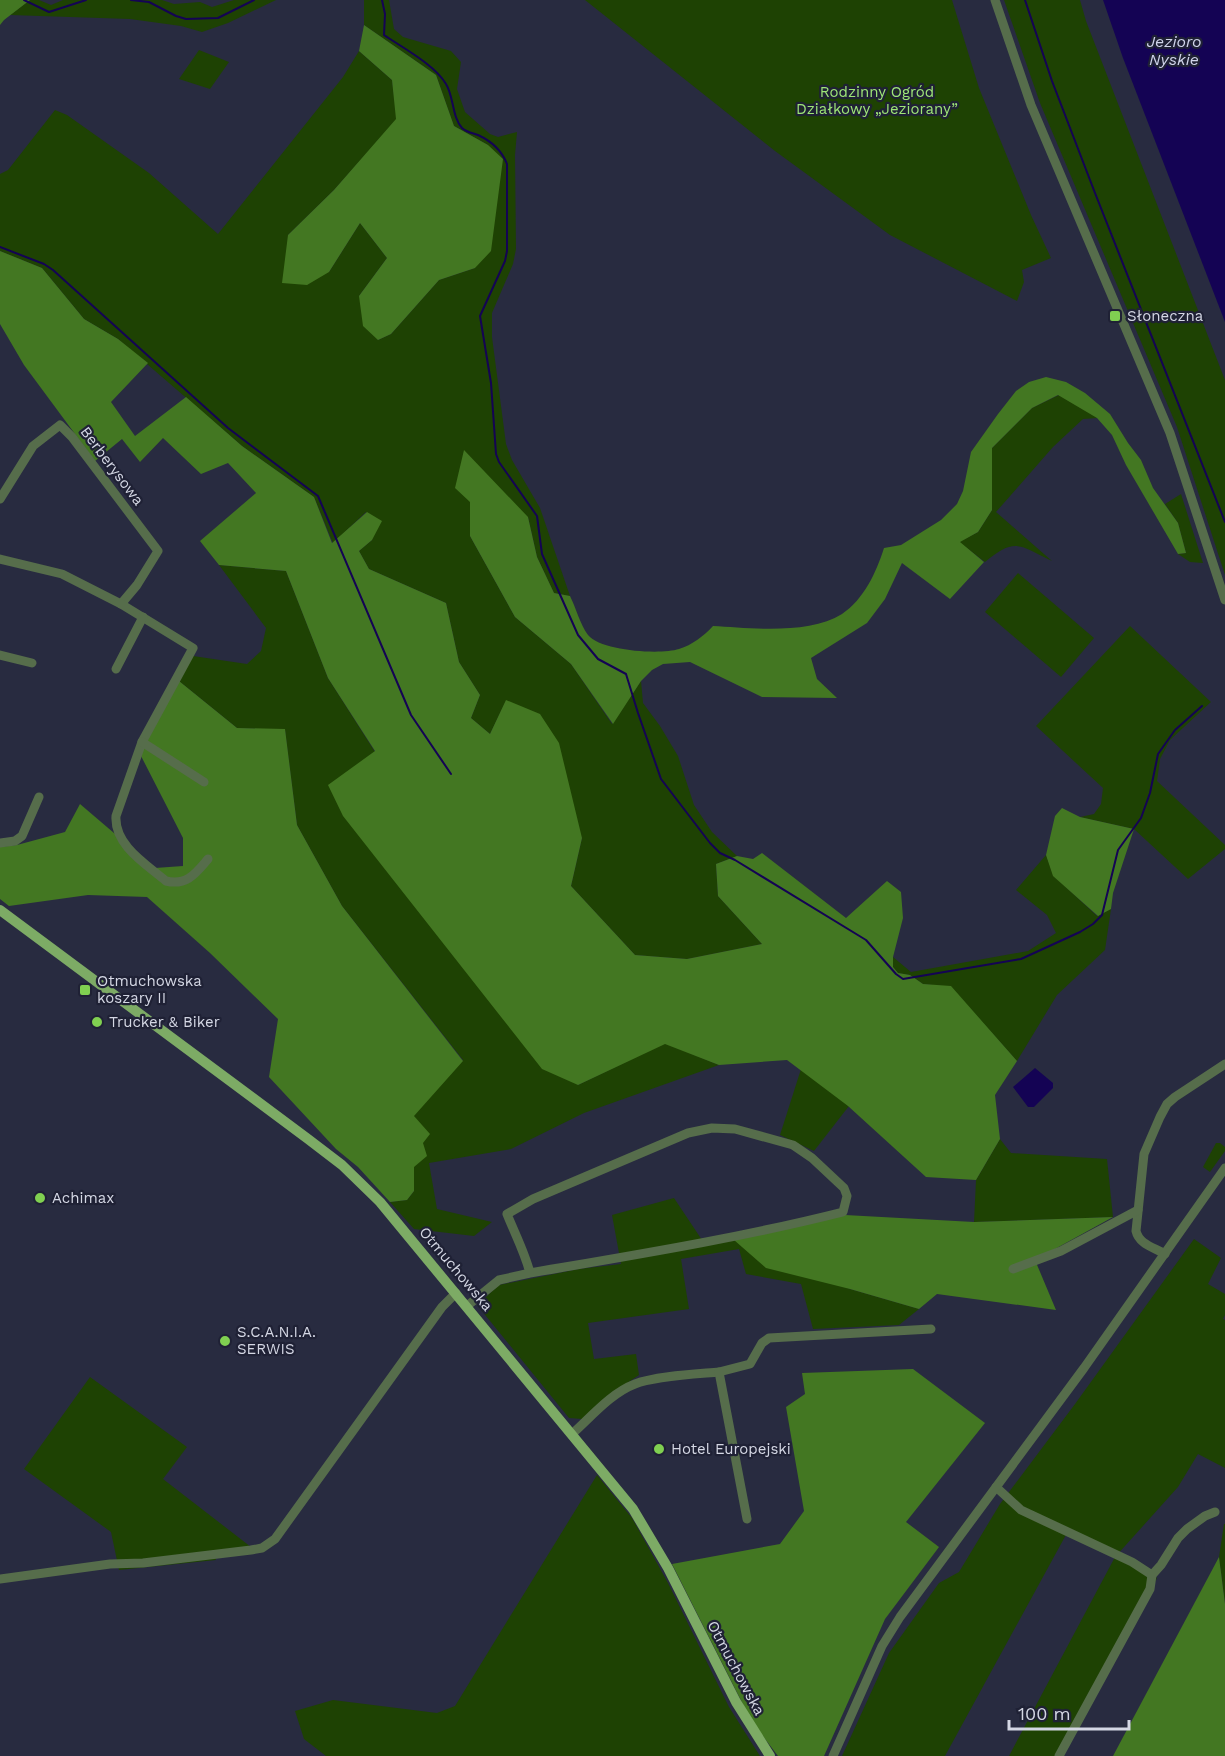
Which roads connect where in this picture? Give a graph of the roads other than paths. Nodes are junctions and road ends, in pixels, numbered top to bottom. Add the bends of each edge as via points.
1 (995, 0) edge
2 (0, 499) edge
3 (0, 560) edge
4 (1225, 600) edge
5 (120, 604) junction
6 (143, 617) junction
7 (0, 655) edge
8 (32, 663) dead end
9 (116, 669) dead end
10 (142, 742) junction
11 (204, 782) dead end
12 (39, 796) dead end
13 (0, 843) edge
14 (208, 859) dead end
15 (0, 910) edge
16 (1225, 1064) edge
17 (1225, 1168) edge
18 (1138, 1210) junction
19 (1165, 1254) junction
20 (1012, 1269) dead end
21 (530, 1273) junction
22 (456, 1293) junction
23 (467, 1306) junction
24 (931, 1329) dead end
25 (719, 1372) junction
26 (572, 1434) junction
27 (996, 1487) junction
28 (1215, 1512) dead end
29 (747, 1519) dead end
30 (1152, 1575) junction
31 (0, 1579) edge
32 (770, 1756) edge
33 (833, 1756) edge
34 (1059, 1756) edge

1 - 4 street via 1031,105 1170,433
2 - 5 street, Berberysowa via 33,446 60,425 158,551
3 - 5 street via 62,574
5 - 6 street
6 - 9 street
6 - 10 street via 193,648
7 - 8 street
10 - 11 street
10 - 14 street via 116,816 115,827 121,841 166,881 176,884 186,880
12 - 13 street via 22,836
15 - 22 main road, Otmuchowska via 342,1165 380,1202
16 - 18 street via 1167,1104 1146,1146
17 - 19 street
18 - 19 street via 1138,1238
18 - 20 street via 1062,1251
19 - 27 street
21 - 21 street via 806,1221 843,1212 847,1196 844,1188 793,1145 735,1129 688,1133 533,1199 507,1214
21 - 23 street via 499,1280
22 - 23 main road, Otmuchowska
22 - 31 street via 268,1545
23 - 26 main road, Otmuchowska
24 - 25 street via 769,1338 750,1364
25 - 26 street via 636,1383
25 - 29 street
26 - 32 main road, Otmuchowska via 643,1523 736,1702
27 - 30 street via 1021,1510
27 - 33 street via 882,1646
28 - 30 street via 1187,1529
30 - 34 street via 1150,1589

